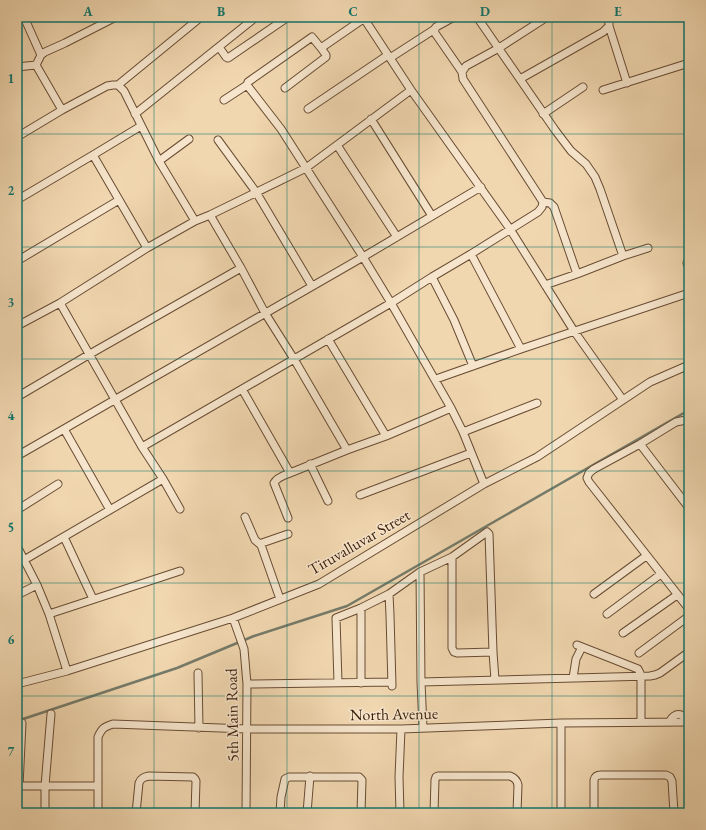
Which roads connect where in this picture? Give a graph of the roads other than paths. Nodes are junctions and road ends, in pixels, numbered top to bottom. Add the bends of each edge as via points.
1 (24, 17) edge
2 (116, 17) edge
3 (201, 17) edge
4 (256, 17) edge
5 (288, 17) edge
6 (454, 17) edge
7 (477, 17) edge
8 (547, 17) edge
9 (607, 17) edge
10 (364, 18) edge
11 (609, 26) junction
12 (435, 29) junction
13 (219, 47) junction
14 (321, 48) junction
15 (499, 48) junction
16 (41, 55) junction
17 (389, 56) junction
18 (689, 63) edge
19 (36, 65) junction
20 (17, 67) edge
21 (462, 72) junction
22 (520, 79) junction
23 (626, 83) junction
24 (118, 85) junction
25 (246, 85) junction
26 (583, 87) dead end
27 (285, 88) dead end
28 (411, 90) junction
29 (603, 90) dead end
30 (224, 100) dead end
31 (308, 109) dead end
32 (62, 110) junction
33 (135, 114) junction
34 (543, 114) junction
35 (371, 119) junction
36 (140, 126) junction
37 (17, 137) edge
38 (189, 139) dead end
39 (218, 140) dead end
40 (337, 144) junction
41 (94, 155) junction
42 (159, 161) junction
43 (306, 168) junction
44 (481, 187) junction
45 (256, 192) junction
46 (17, 200) edge
47 (118, 200) junction
48 (543, 202) junction
49 (210, 215) junction
50 (432, 216) junction
51 (194, 222) junction
52 (510, 229) junction
53 (397, 237) junction
54 (147, 248) junction
55 (648, 248) dead end
56 (471, 254) junction
57 (623, 256) junction
58 (363, 257) junction
59 (17, 262) edge
60 (241, 268) junction
61 (577, 274) junction
62 (432, 277) junction
63 (544, 285) junction
64 (312, 286) junction
65 (689, 293) edge
66 (60, 303) junction
67 (391, 303) junction
68 (265, 313) junction
69 (17, 326) edge
70 (574, 331) junction
71 (328, 339) junction
72 (521, 349) junction
73 (90, 354) junction
74 (294, 359) junction
75 (689, 365) edge
76 (472, 366) junction
77 (436, 380) junction
78 (242, 389) junction
79 (17, 397) edge
80 (116, 400) junction
81 (623, 400) junction
82 (537, 403) dead end
83 (452, 408) junction
84 (689, 421) edge
85 (64, 429) junction
86 (463, 432) junction
87 (386, 436) junction
88 (640, 444) junction
89 (142, 447) junction
90 (347, 450) junction
91 (471, 453) junction
92 (17, 456) edge
93 (310, 464) junction
94 (290, 473) junction
95 (163, 479) junction
96 (58, 484) dead end
97 (484, 484) junction
98 (360, 495) dead end
99 (328, 501) dead end
100 (689, 508) edge
101 (180, 509) dead end
102 (17, 510) edge
103 (110, 510) junction
104 (245, 517) dead end
105 (288, 518) dead end
106 (288, 534) dead end
107 (64, 537) junction
108 (260, 545) junction
109 (17, 546) edge
110 (646, 556) junction
111 (452, 557) junction
112 (24, 560) junction
113 (180, 571) dead end
114 (420, 572) junction
115 (661, 574) junction
116 (37, 585) junction
117 (389, 594) junction
118 (594, 594) dead end
119 (17, 595) edge
120 (677, 595) junction
121 (93, 599) junction
122 (280, 599) junction
123 (361, 608) junction
124 (689, 610) edge
125 (49, 614) junction
126 (607, 614) dead end
127 (689, 616) edge
128 (233, 618) junction
129 (623, 633) dead end
130 (492, 652) junction
131 (689, 652) edge
132 (639, 653) dead end
133 (67, 671) junction
134 (198, 673) dead end
135 (642, 677) junction
136 (573, 678) junction
137 (495, 680) junction
138 (360, 682) junction
139 (421, 682) junction
140 (338, 683) junction
141 (17, 684) edge
142 (247, 684) junction
143 (51, 714) dead end
144 (641, 722) junction
145 (689, 722) edge
146 (22, 723) dead end
147 (561, 723) junction
148 (199, 728) junction
149 (423, 728) junction
150 (247, 729) junction
151 (401, 729) junction
152 (310, 776) junction
153 (18, 786) edge
154 (45, 786) junction
155 (98, 786) junction
156 (45, 813) edge
157 (98, 813) edge
158 (136, 813) edge
159 (195, 813) edge
160 (246, 813) edge
161 (280, 813) edge
162 (307, 813) edge
163 (361, 813) edge
164 (400, 813) edge
165 (434, 813) edge
166 (517, 813) edge
167 (561, 813) edge
168 (594, 813) edge
169 (674, 813) edge

1 - 16 street
2 - 16 street
3 - 24 street
4 - 13 street
5 - 13 street via 228,58
6 - 12 street
7 - 15 street
8 - 15 street
9 - 11 street
10 - 14 street
10 - 17 street
11 - 22 street via 603,32
11 - 23 street
12 - 17 street
12 - 21 street via 435,33
13 - 33 street
14 - 25 street via 312,37
14 - 27 street via 326,57
15 - 21 street via 466,66
15 - 22 street
16 - 19 street
17 - 28 street
17 - 31 street
18 - 23 street
19 - 20 street
19 - 32 street
21 - 48 street via 463,79
22 - 34 street
23 - 29 street
24 - 32 street via 108,86
24 - 33 street via 124,91
25 - 30 street
25 - 43 street via 281,129
26 - 34 street
28 - 35 street
28 - 44 street
32 - 37 street
33 - 36 street
34 - 57 street via 595,177
35 - 40 street
35 - 50 street
36 - 41 street
36 - 42 street
38 - 42 street
39 - 45 street
40 - 43 street
40 - 53 street
41 - 46 street
41 - 47 street
42 - 51 street
43 - 45 street
43 - 58 street
44 - 50 street
44 - 52 street
45 - 49 street
45 - 64 street
47 - 54 street
47 - 59 street
48 - 52 street via 538,212
48 - 61 street via 554,207
49 - 51 street
49 - 60 street
50 - 53 street
51 - 54 street
52 - 56 street
52 - 63 street
53 - 58 street
54 - 66 street
55 - 57 street
56 - 62 street
56 - 72 street
57 - 61 street
58 - 64 street
58 - 67 street
60 - 68 street
60 - 73 street
61 - 63 street
62 - 67 street
62 - 76 street via 454,320
63 - 70 street
64 - 68 street
65 - 70 street
66 - 69 street
66 - 73 street
67 - 71 street
67 - 77 street
68 - 74 street
68 - 80 street
70 - 72 street
70 - 81 street
71 - 74 street
71 - 87 street
72 - 76 street
73 - 79 street
73 - 80 street
74 - 78 street
74 - 90 street
75 - 81 street, Tiruvalluvar Street via 650,382
76 - 77 street
77 - 83 street
78 - 89 street
78 - 94 street
80 - 85 street
80 - 89 street
81 - 97 street, Tiruvalluvar Street via 537,457
82 - 86 street
83 - 86 street
83 - 87 street
84 - 88 street via 676,422
85 - 92 street
85 - 103 street
86 - 91 street
87 - 90 street
88 - 100 street
88 - 110 street via 594,469 587,478
89 - 95 street
90 - 93 street
91 - 97 street
91 - 98 street
93 - 94 street
93 - 99 street
94 - 105 street via 278,478 274,483
95 - 101 street
95 - 103 street
96 - 102 street
97 - 122 street, Tiruvalluvar Street via 319,584
103 - 107 street
104 - 108 street via 255,540
106 - 108 street
107 - 112 street
107 - 121 street
108 - 122 street
109 - 112 street
110 - 115 street
110 - 118 street
111 - 114 street
111 - 130 street via 452,648 457,653
111 - 130 street via 485,533 490,534
112 - 116 street
113 - 121 street
114 - 117 street
114 - 139 street
115 - 120 street
115 - 126 street
116 - 119 street
116 - 125 street
117 - 123 street
117 - 138 street via 392,684
120 - 124 street
120 - 129 street
121 - 125 street
122 - 128 street, Tiruvalluvar Street
123 - 138 street
123 - 140 street via 336,618
125 - 133 street
127 - 132 street
128 - 133 street, Tiruvalluvar Street
128 - 142 street, 5th Main Road via 244,649
130 - 137 street
131 - 135 street via 660,673
133 - 141 street, Tiruvalluvar Street
134 - 148 street
135 - 136 street
135 - 136 street via 638,669 580,646
135 - 144 street
136 - 137 street
137 - 139 street
138 - 140 street
139 - 149 street
140 - 142 street
142 - 150 street, 5th Main Road
143 - 154 street
144 - 145 street, North Avenue
144 - 147 street, North Avenue
146 - 153 street
147 - 149 street, North Avenue
147 - 167 street
148 - 150 street, North Avenue
148 - 155 street, North Avenue via 114,724 106,727 100,731 98,737
149 - 151 street, North Avenue
150 - 151 street, North Avenue
150 - 160 street, 5th Main Road
151 - 164 street
152 - 161 street via 289,777 285,780
152 - 162 street
152 - 163 street via 361,778
153 - 154 street
154 - 155 street
154 - 156 street
155 - 157 street
158 - 159 street via 140,780 149,776 193,777 196,781
165 - 166 street via 434,780 438,776 510,776 516,779 518,785
168 - 169 street via 594,780 598,775 666,775 672,781

